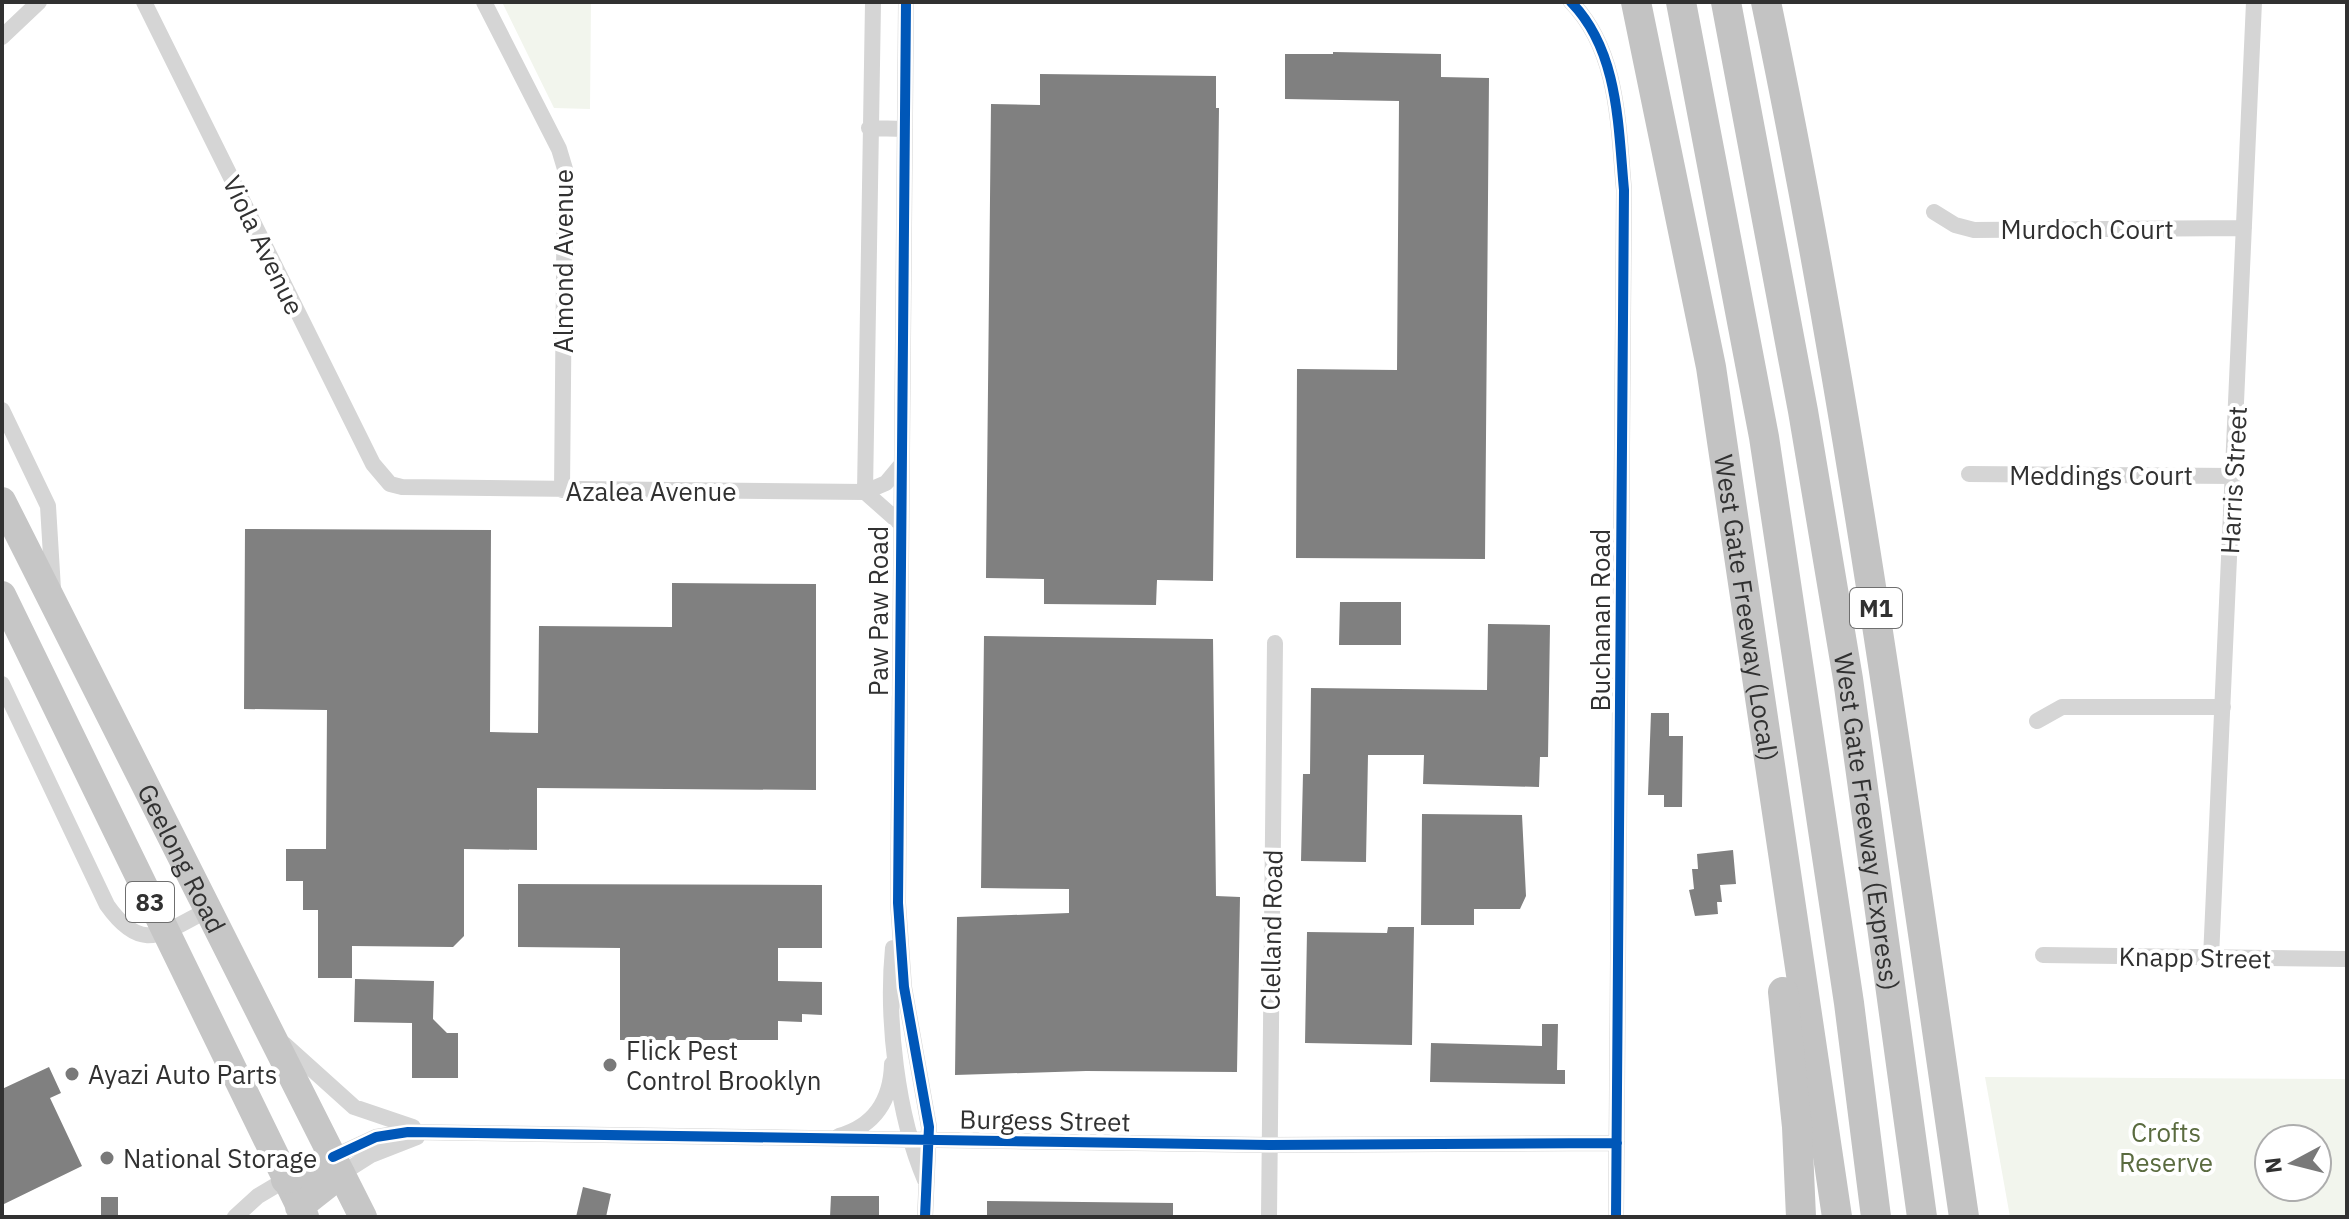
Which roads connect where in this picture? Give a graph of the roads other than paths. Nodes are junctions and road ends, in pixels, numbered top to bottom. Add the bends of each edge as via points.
1 (39, 2) edge
2 (144, 2) edge
3 (484, 2) edge
4 (906, 2) edge
5 (1571, 2) edge
6 (1636, 2) edge
7 (1681, 2) edge
8 (1726, 2) edge
9 (1766, 2) edge
10 (2254, 2) edge
11 (873, 3) edge
12 (2, 37) edge
13 (869, 128) junction
14 (905, 129) junction
15 (1934, 212) dead end
16 (2244, 228) junction
17 (2, 410) edge
18 (901, 464) junction
19 (1969, 474) dead end
20 (2233, 476) junction
21 (390, 484) joint
22 (562, 490) junction
23 (1730, 490) junction
24 (865, 492) junction
25 (2, 501) edge
26 (900, 523) junction
27 (2, 595) edge
28 (54, 606) junction
29 (1275, 643) dead end
30 (2, 684) edge
31 (2223, 707) junction
32 (2037, 721) dead end
33 (898, 903) junction
34 (210, 909) junction
35 (164, 932) junction
36 (2043, 955) dead end
37 (2211, 958) junction
38 (2347, 959) edge
39 (892, 1028) junction
40 (271, 1031) junction
41 (430, 1132) junction
42 (814, 1140) junction
43 (909, 1140) junction
44 (930, 1140) junction
45 (1617, 1143) junction
46 (1269, 1145) junction
47 (337, 1165) junction
48 (285, 1180) junction
49 (925, 1181) junction
50 (297, 1214) edge
51 (235, 1217) edge
52 (363, 1217) edge
53 (925, 1217) edge
54 (1269, 1217) edge
55 (1616, 1217) edge
56 (1801, 1217) edge
57 (1837, 1217) edge
58 (1876, 1217) edge
59 (1922, 1217) edge
60 (1964, 1217) edge

1 - 12 street
2 - 21 street, Viola Avenue via 373,464
3 - 22 street, Almond Avenue via 565,169
4 - 14 street, Paw Paw Road
5 - 45 street, Buchanan Road via 1592,27 1604,54 1624,190
6 - 23 highway, West Gate Freeway (Local) via 1711,367
7 - 58 highway, West Gate Freeway (Express) via 1764,437
8 - 59 highway, West Gate Freeway (Express) / M1 via 1848,679
9 - 60 highway, M1 via 1857,487
10 - 16 street, Harris Street
11 - 13 street, Paw Paw Road
13 - 14 street
13 - 24 street, Paw Paw Road
14 - 18 street, Paw Paw Road
15 - 16 street, Murdoch Court via 1974,230
16 - 20 street, Harris Street
17 - 28 street via 48,506
18 - 24 street, Paw Paw Road via 890,481
18 - 26 street, Paw Paw Road
19 - 20 street, Meddings Court
20 - 31 street, Harris Street
21 - 22 street, Azalea Avenue
22 - 24 street, Azalea Avenue
23 - 56 highway via 1797,1127
23 - 57 highway, West Gate Freeway (Local)
24 - 26 street
25 - 28 highway, Geelong Road / 83
26 - 33 street, Paw Paw Road
27 - 35 highway, Geelong Road / 83
28 - 34 highway, Geelong Road / 83
29 - 46 street, Clelland Road
30 - 35 street via 107,905 133,934
31 - 32 street via 2062,707
31 - 37 street, Harris Street
33 - 39 street, Paw Paw Road via 890,978
33 - 44 street, Paw Paw Road via 904,987
34 - 35 street
34 - 40 highway, Geelong Road / 83
35 - 48 highway, Geelong Road / 83
36 - 37 street, Knapp Street
37 - 38 street, Knapp Street
39 - 42 street via 892,1078 880,1109 851,1132
39 - 43 street, Paw Paw Road
40 - 41 street via 354,1107
40 - 47 highway, Geelong Road / 83
41 - 42 street, Burgess Street
41 - 47 street, Burgess Street via 383,1135
42 - 43 street, Burgess Street
43 - 44 street, Burgess Street
43 - 49 street, Paw Paw Road
44 - 46 street, Burgess Street
44 - 49 street, Paw Paw Road
45 - 46 street, Burgess Street
45 - 55 street, Buchanan Road
46 - 54 street, Clelland Road
47 - 48 highway
47 - 50 highway
47 - 52 highway, Geelong Road / 83
48 - 50 highway, Geelong Road / 83
48 - 51 street
49 - 53 street, Paw Paw Road

